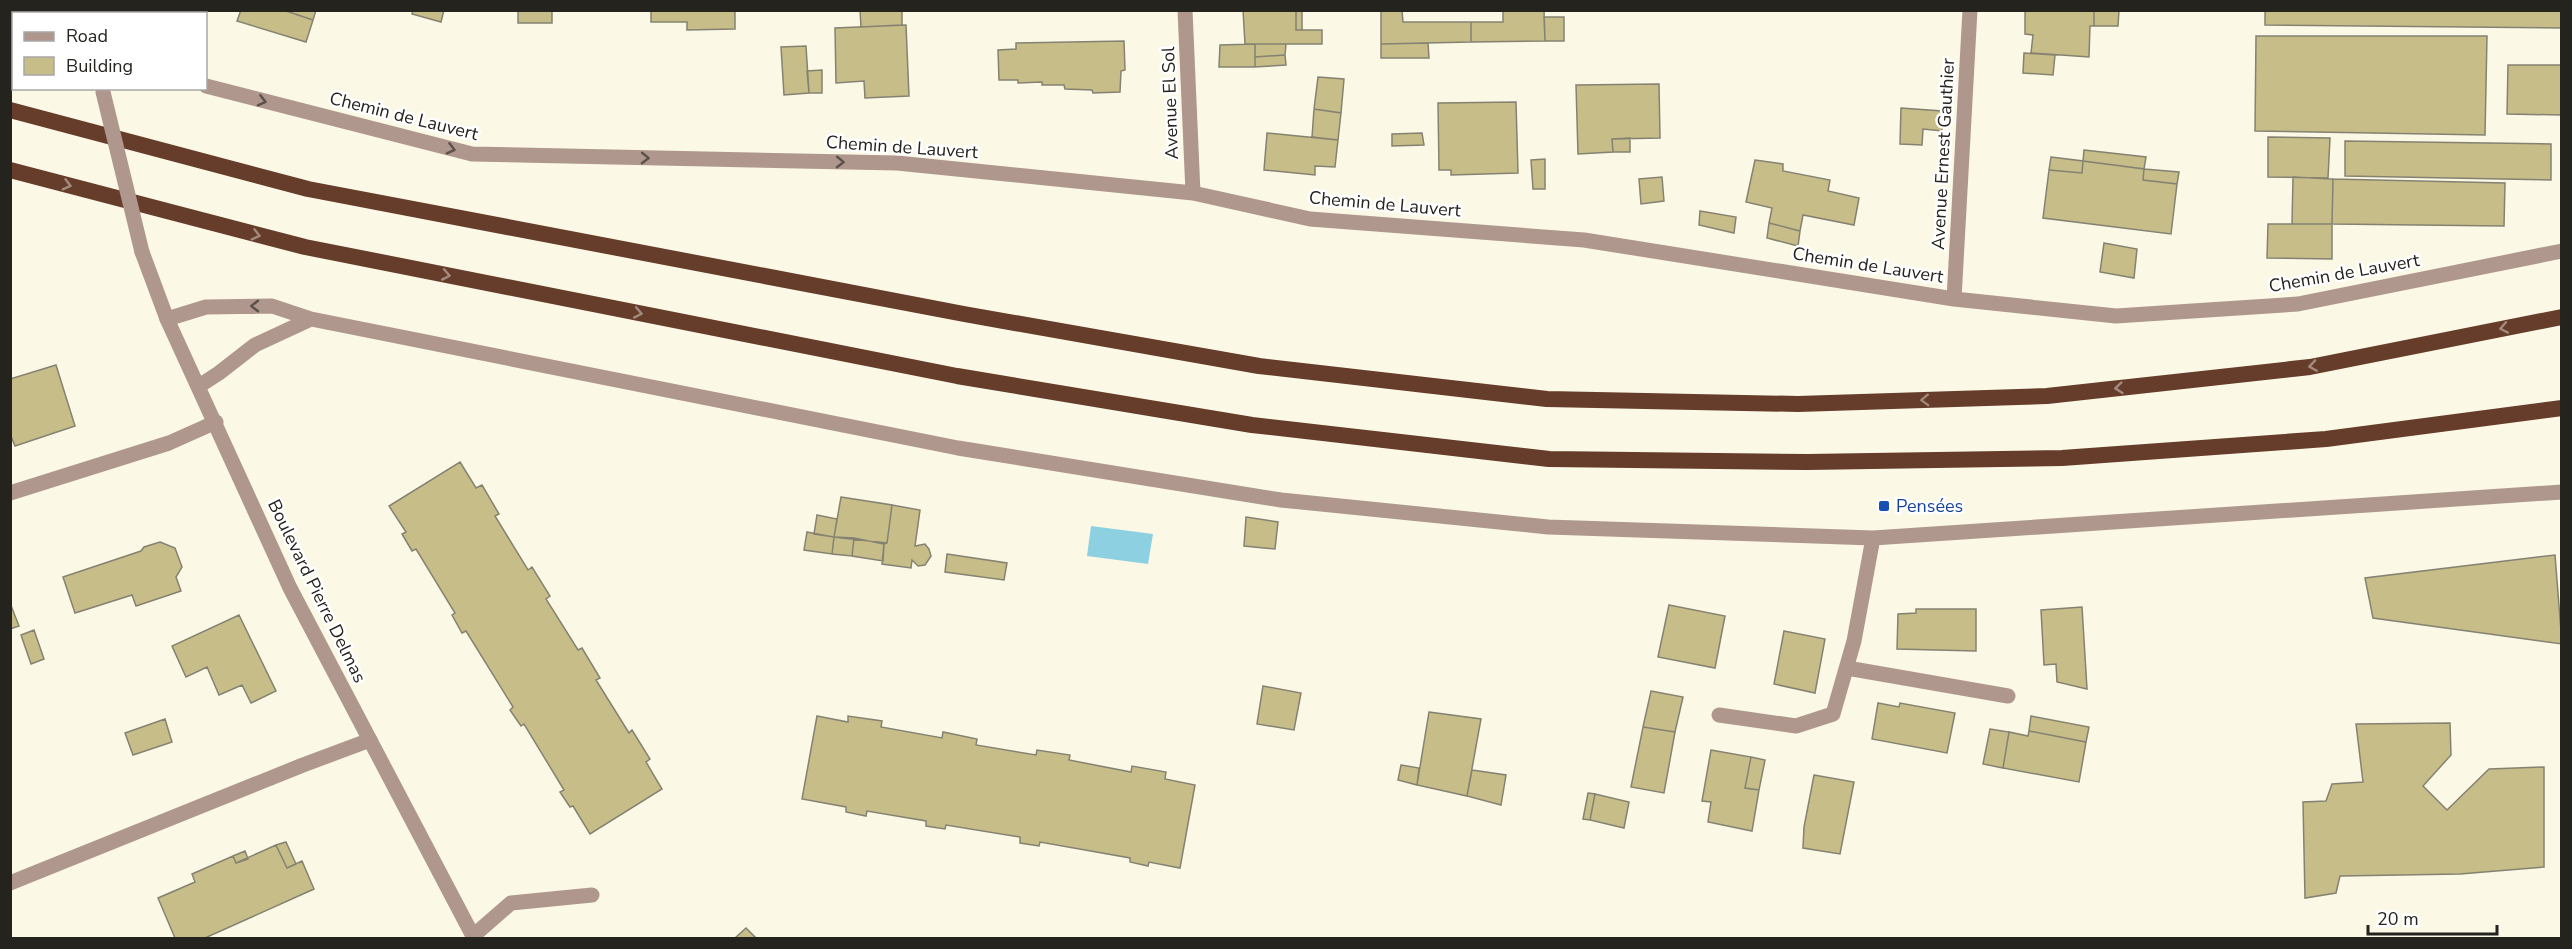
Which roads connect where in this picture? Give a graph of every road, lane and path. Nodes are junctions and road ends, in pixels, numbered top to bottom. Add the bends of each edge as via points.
1 (1185, 10) edge
2 (1970, 10) edge
3 (207, 86) edge
4 (103, 90) edge
5 (10, 110) edge
6 (10, 171) edge
7 (1193, 193) junction
8 (2562, 252) edge
9 (1954, 299) junction
10 (2562, 317) edge
11 (166, 319) junction
12 (311, 319) junction
13 (199, 386) junction
14 (2562, 408) edge
15 (216, 422) junction
16 (2562, 492) edge
17 (10, 493) edge
18 (1873, 538) junction
19 (1847, 668) junction
20 (2008, 696) dead end
21 (1719, 715) dead end
22 (370, 740) junction
23 (10, 883) edge
24 (592, 895) dead end
25 (473, 937) edge

1 - 7 street, Avenue El Sol
2 - 9 street, Avenue Ernest Gauthier
3 -> 7 street, Chemin de Lauvert via 472,154 897,163
4 - 11 street, Boulevard Pierre Delmas, bridge via 142,252
10 -> 5 highway via 2310,367 2047,396 1798,404 1547,399 1259,366 964,314 308,189
6 -> 14 highway via 305,247 957,376 1252,425 1549,459 1807,462 2062,458 2326,439
7 - 9 street, Chemin de Lauvert via 1310,219 1584,240
8 - 9 street, Chemin de Lauvert via 2298,304 2116,316
12 -> 11 street via 272,306 206,308
11 - 13 street, Boulevard Pierre Delmas
12 - 13 street via 255,345
12 - 18 street via 958,448 1281,500 1548,527
13 - 15 street, Boulevard Pierre Delmas
15 - 17 street via 169,443
15 - 22 street, Boulevard Pierre Delmas via 290,588
16 - 18 street
18 - 19 street
19 - 20 street
19 - 21 street via 1833,714 1796,726
22 - 23 street
22 - 25 street, Boulevard Pierre Delmas
24 - 25 street via 511,903

